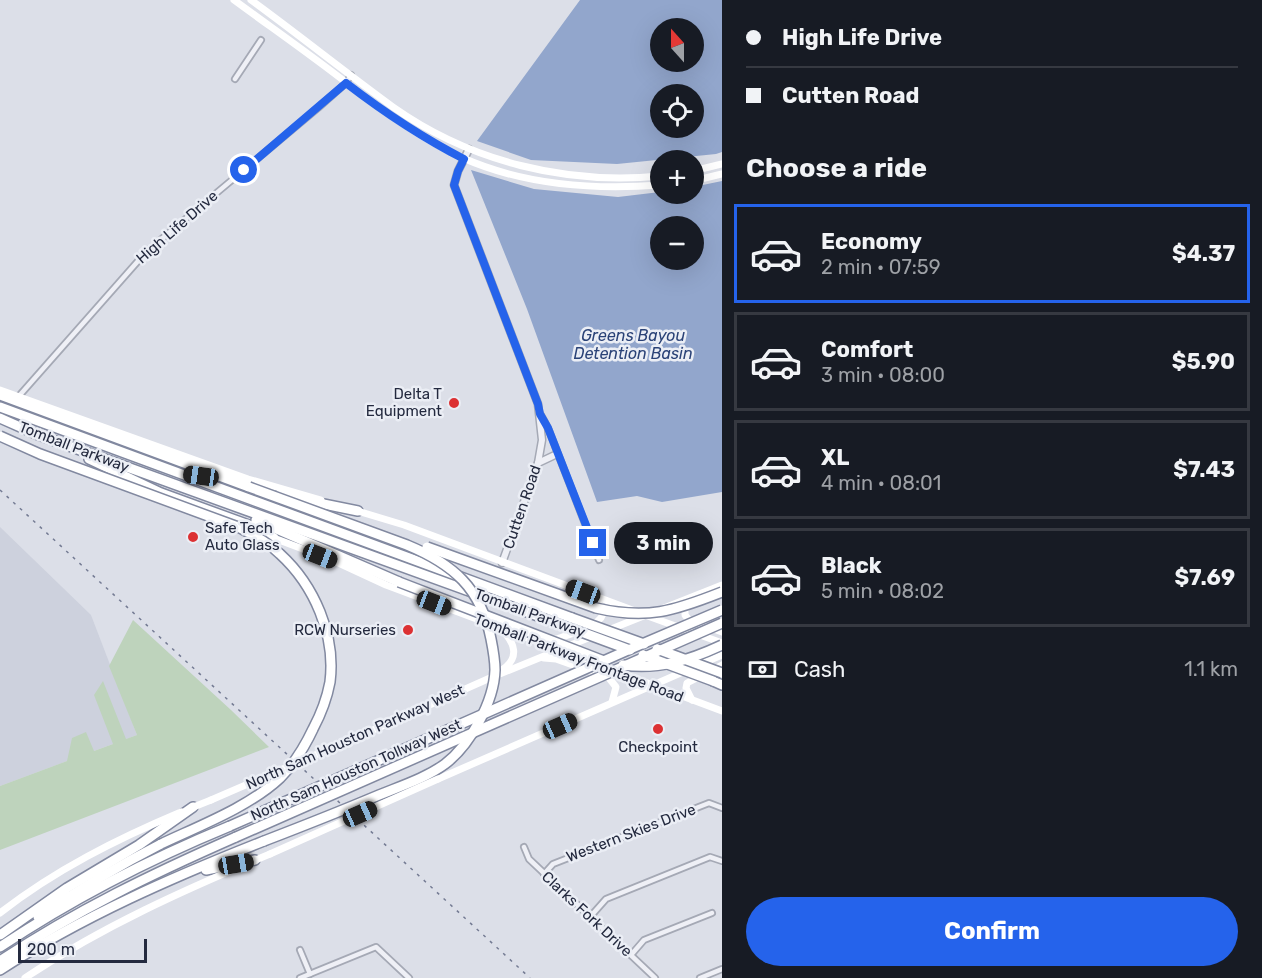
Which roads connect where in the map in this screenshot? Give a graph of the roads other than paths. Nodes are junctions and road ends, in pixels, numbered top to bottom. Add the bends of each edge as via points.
1 (234, 0) edge
2 (251, 0) edge
3 (289, 28) junction
4 (283, 36) junction
5 (261, 40) dead end
6 (351, 75) junction
7 (235, 79) dead end
8 (346, 83) junction
9 (469, 149) junction
10 (464, 159) junction
11 (722, 164) edge
12 (704, 168) edge
13 (722, 174) edge
14 (650, 176) edge
15 (704, 178) edge
16 (650, 185) edge
17 (0, 390) edge
18 (0, 395) edge
19 (19, 396) junction
20 (0, 407) edge
21 (540, 414) junction
22 (0, 418) edge
23 (0, 434) edge
24 (36, 434) junction
25 (557, 454) junction
26 (538, 463) junction
27 (176, 473) junction
28 (171, 483) junction
29 (249, 487) junction
30 (358, 511) junction
31 (274, 538) junction
32 (599, 560) dead end
33 (502, 563) junction
34 (722, 585) edge
35 (583, 592) junction
36 (722, 592) edge
37 (690, 597) junction
38 (722, 610) edge
39 (646, 615) junction
40 (570, 623) junction
41 (722, 623) edge
42 (500, 628) junction
43 (722, 632) edge
44 (595, 636) junction
45 (704, 636) junction
46 (524, 637) junction
47 (722, 644) edge
48 (559, 650) junction
49 (722, 655) edge
50 (539, 659) junction
51 (593, 662) junction
52 (701, 664) junction
53 (722, 665) edge
54 (722, 673) edge
55 (490, 678) junction
56 (717, 683) edge
57 (653, 685) junction
58 (692, 700) junction
59 (612, 702) junction
60 (722, 711) edge
61 (193, 807) junction
62 (722, 808) edge
63 (524, 847) dead end
64 (255, 860) junction
65 (722, 861) edge
66 (544, 874) junction
67 (0, 913) edge
68 (712, 913) dead end
69 (590, 917) junction
70 (0, 935) edge
71 (14, 938) junction
72 (45, 943) junction
73 (0, 948) edge
74 (300, 950) dead end
75 (631, 955) junction
76 (0, 961) edge
77 (722, 969) edge
78 (0, 970) edge
79 (310, 974) junction
80 (25, 978) edge
81 (300, 978) edge
82 (409, 978) edge
83 (655, 978) edge
84 (700, 978) edge

1 - 4 main road
2 - 3 main road
3 - 4 main road
3 - 6 main road
4 - 8 main road
5 - 7 street
6 - 8 street, High Life Drive
6 - 9 main road via 394,107
8 - 10 main road via 388,116
8 - 19 street, High Life Drive via 146,252
9 - 10 street, Cutten Road
9 - 14 main road via 508,163 555,173 604,178
10 - 16 main road via 515,176 551,182 606,187
10 - 21 street, Cutten Road via 454,185
11 - 12 main road
13 - 15 main road
17 - 19 main road
18 - 29 highway
19 - 30 main road via 248,479
20 - 27 highway, Tomball Parkway
21 - 25 street, Cutten Road
21 - 26 street, Cutten Road via 542,440
22 - 24 highway, Tomball Parkway
23 - 31 main road, Tomball Parkway Frontage Road
23 - 71 highway, bridge via 40,454 258,537 298,573 315,602 329,651 330,681 321,714 305,746 282,777 248,801 116,867 34,920
24 - 28 highway, Tomball Parkway
24 - 31 highway via 161,493 257,528
25 - 26 street
25 - 32 street, Cutten Road
26 - 33 street, Cutten Road
27 - 30 highway
27 - 40 highway, Tomball Parkway
28 - 40 highway, Tomball Parkway
28 - 47 highway, bridge via 399,582 615,664 661,666 684,661
29 - 36 highway, bridge via 621,614 668,611
29 - 72 highway, bridge via 433,555 454,571 472,591 489,628 495,671 491,696 468,742 445,764 417,779 180,875
30 - 33 main road
31 - 42 main road, Tomball Parkway Frontage Road
33 - 35 main road
34 - 37 main road, North Sam Houston Parkway West
35 - 39 main road
35 - 46 main road via 604,609 596,624 557,639
37 - 39 main road, North Sam Houston Parkway West
37 - 43 main road via 684,608 689,620
38 - 71 highway, North Sam Houston Tollway West, bridge via 187,844 91,891
39 - 44 main road, North Sam Houston Parkway West
39 - 45 main road
40 - 54 highway, Tomball Parkway, bridge
40 - 56 highway, Tomball Parkway, bridge
41 - 76 highway, North Sam Houston Tollway West, bridge via 135,882
42 - 46 main road, Tomball Parkway Frontage Road
42 - 55 main road via 514,645 513,659
44 - 48 main road, North Sam Houston Parkway West
44 - 51 main road via 584,647
45 - 47 main road
45 - 52 main road via 707,654
46 - 48 main road, Tomball Parkway Frontage Road
48 - 50 main road, North Sam Houston Parkway West
48 - 51 main road, Tomball Parkway Frontage Road
49 - 52 main road
50 - 55 main road, North Sam Houston Parkway West
50 - 59 main road via 556,659 609,678 616,687
51 - 57 main road, Tomball Parkway Frontage Road
52 - 57 main road
53 - 58 main road via 687,683
55 - 61 main road, North Sam Houston Parkway West, bridge
57 - 58 main road, Tomball Parkway Frontage Road
57 - 59 main road
58 - 60 main road, Tomball Parkway Frontage Road
59 - 64 main road, bridge
61 - 67 main road, North Sam Houston Parkway West via 78,860
61 - 70 highway
62 - 66 street, Western Skies Drive via 709,803 553,864
63 - 66 street, Clarks Fork Drive via 529,859
64 - 72 highway via 181,878
64 - 80 main road via 113,925
65 - 69 street via 710,857 606,899
66 - 69 street, Clarks Fork Drive
68 - 75 street via 644,939
69 - 75 street, Clarks Fork Drive
71 - 73 highway, North Sam Houston Tollway West
72 - 78 highway
74 - 79 street
75 - 83 street, Clarks Fork Drive
77 - 84 street
79 - 81 street
79 - 82 street via 376,947

